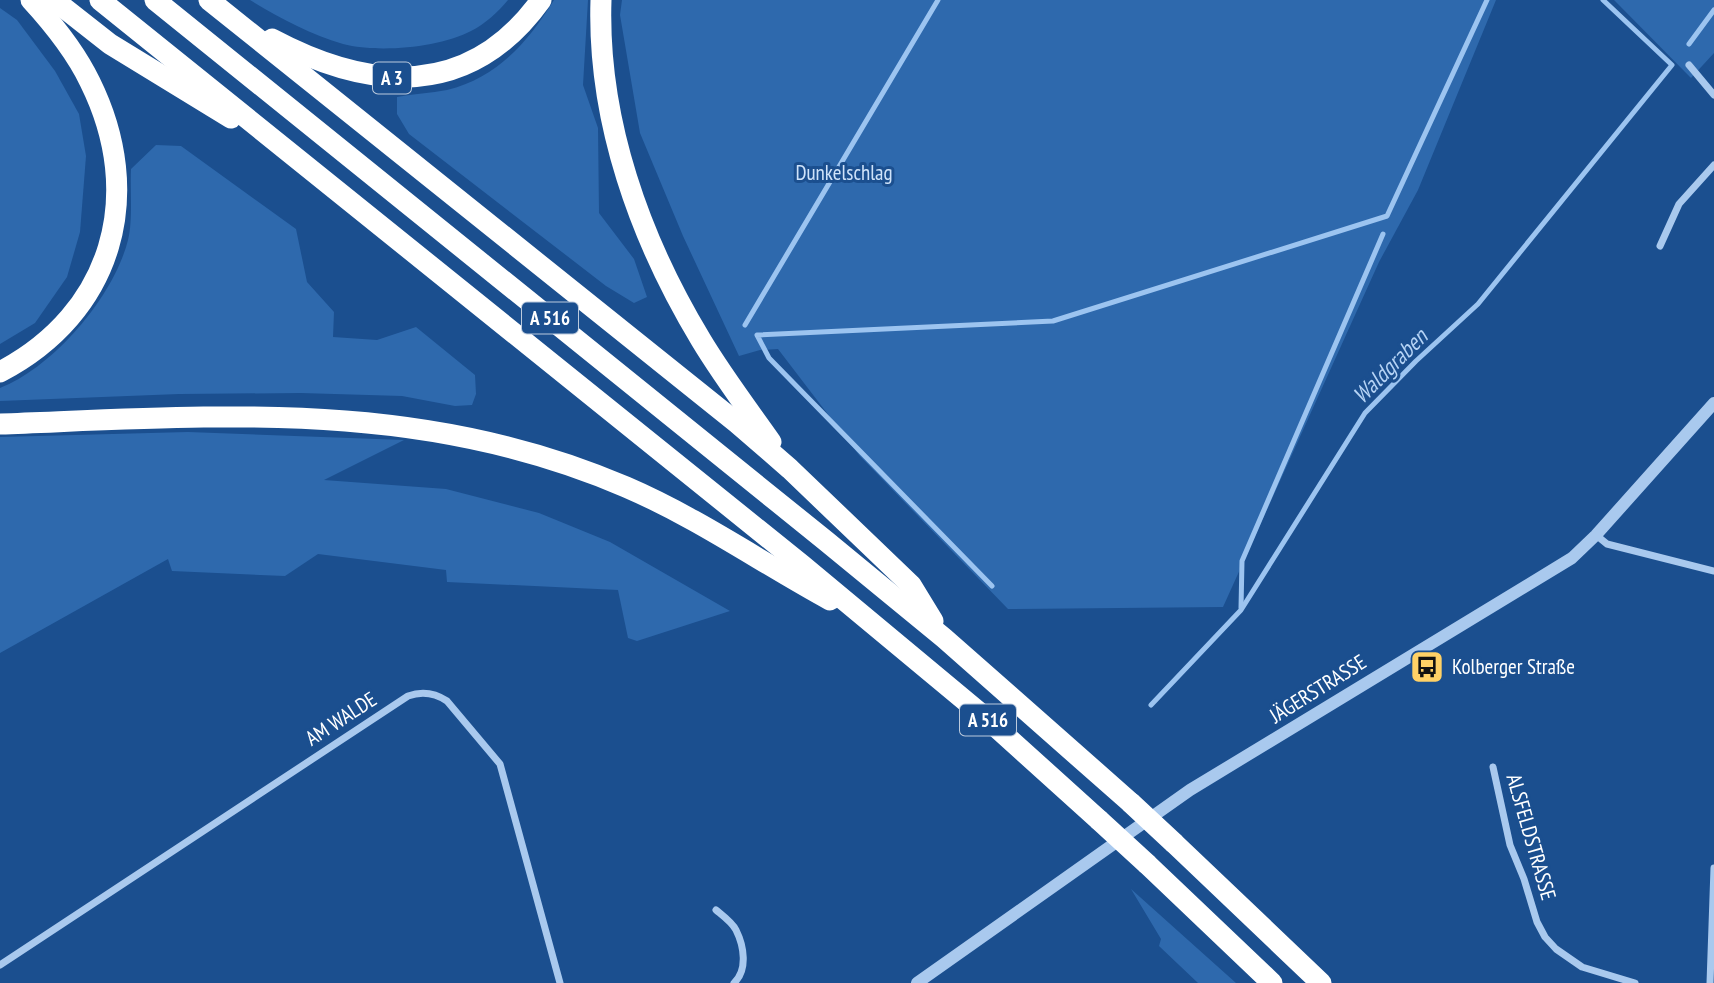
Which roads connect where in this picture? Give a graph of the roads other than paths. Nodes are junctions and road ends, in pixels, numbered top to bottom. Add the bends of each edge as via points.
1 (31, 0) edge
2 (54, 0) edge
3 (100, 0) edge
4 (155, 0) edge
5 (209, 0) edge
6 (541, 0) edge
7 (601, 0) edge
8 (229, 16) junction
9 (1689, 65) dead end
10 (1714, 95) edge
11 (282, 146) junction
12 (1714, 165) edge
13 (1660, 246) dead end
14 (0, 372) edge
15 (1714, 403) edge
16 (0, 424) edge
17 (790, 469) junction
18 (1596, 535) junction
19 (1714, 571) edge
20 (874, 625) junction
21 (944, 638) junction
22 (1493, 767) dead end
23 (1714, 868) edge
24 (716, 910) dead end
25 (0, 965) edge
26 (560, 983) edge
27 (734, 983) edge
28 (917, 983) edge
29 (1272, 983) edge
30 (1321, 983) edge
31 (1635, 983) edge
32 (1710, 983) edge

1 - 14 highway via 79,61 100,103 114,156 116,218 99,276 72,316 37,349
2 - 11 highway via 110,44
3 - 11 highway, A 516
4 - 21 highway, A 516
5 - 8 highway, A 3
6 - 8 highway, A 3 via 491,51 453,69 401,78 354,73 321,62
7 - 17 highway via 601,48 611,118 651,245 702,342
8 - 17 highway
9 - 10 street
11 - 20 highway, A 516
12 - 13 street via 1679,204
15 - 18 street, JÄGERSTRASSE
16 - 20 highway via 280,416 376,422 484,440 628,488 699,523
17 - 21 highway via 911,585
18 - 19 street via 1607,544
18 - 28 street, JÄGERSTRASSE via 1572,558 1191,790
20 - 29 highway, A 516, bridge via 986,718
21 - 30 highway, A 516, bridge via 1131,803
22 - 31 street, ALSFELDSTRASSE via 1510,845 1545,937 1582,967
23 - 32 street
24 - 27 street via 736,928 744,958
25 - 26 street, AM WALDE via 408,696 428,693 447,701 500,764

